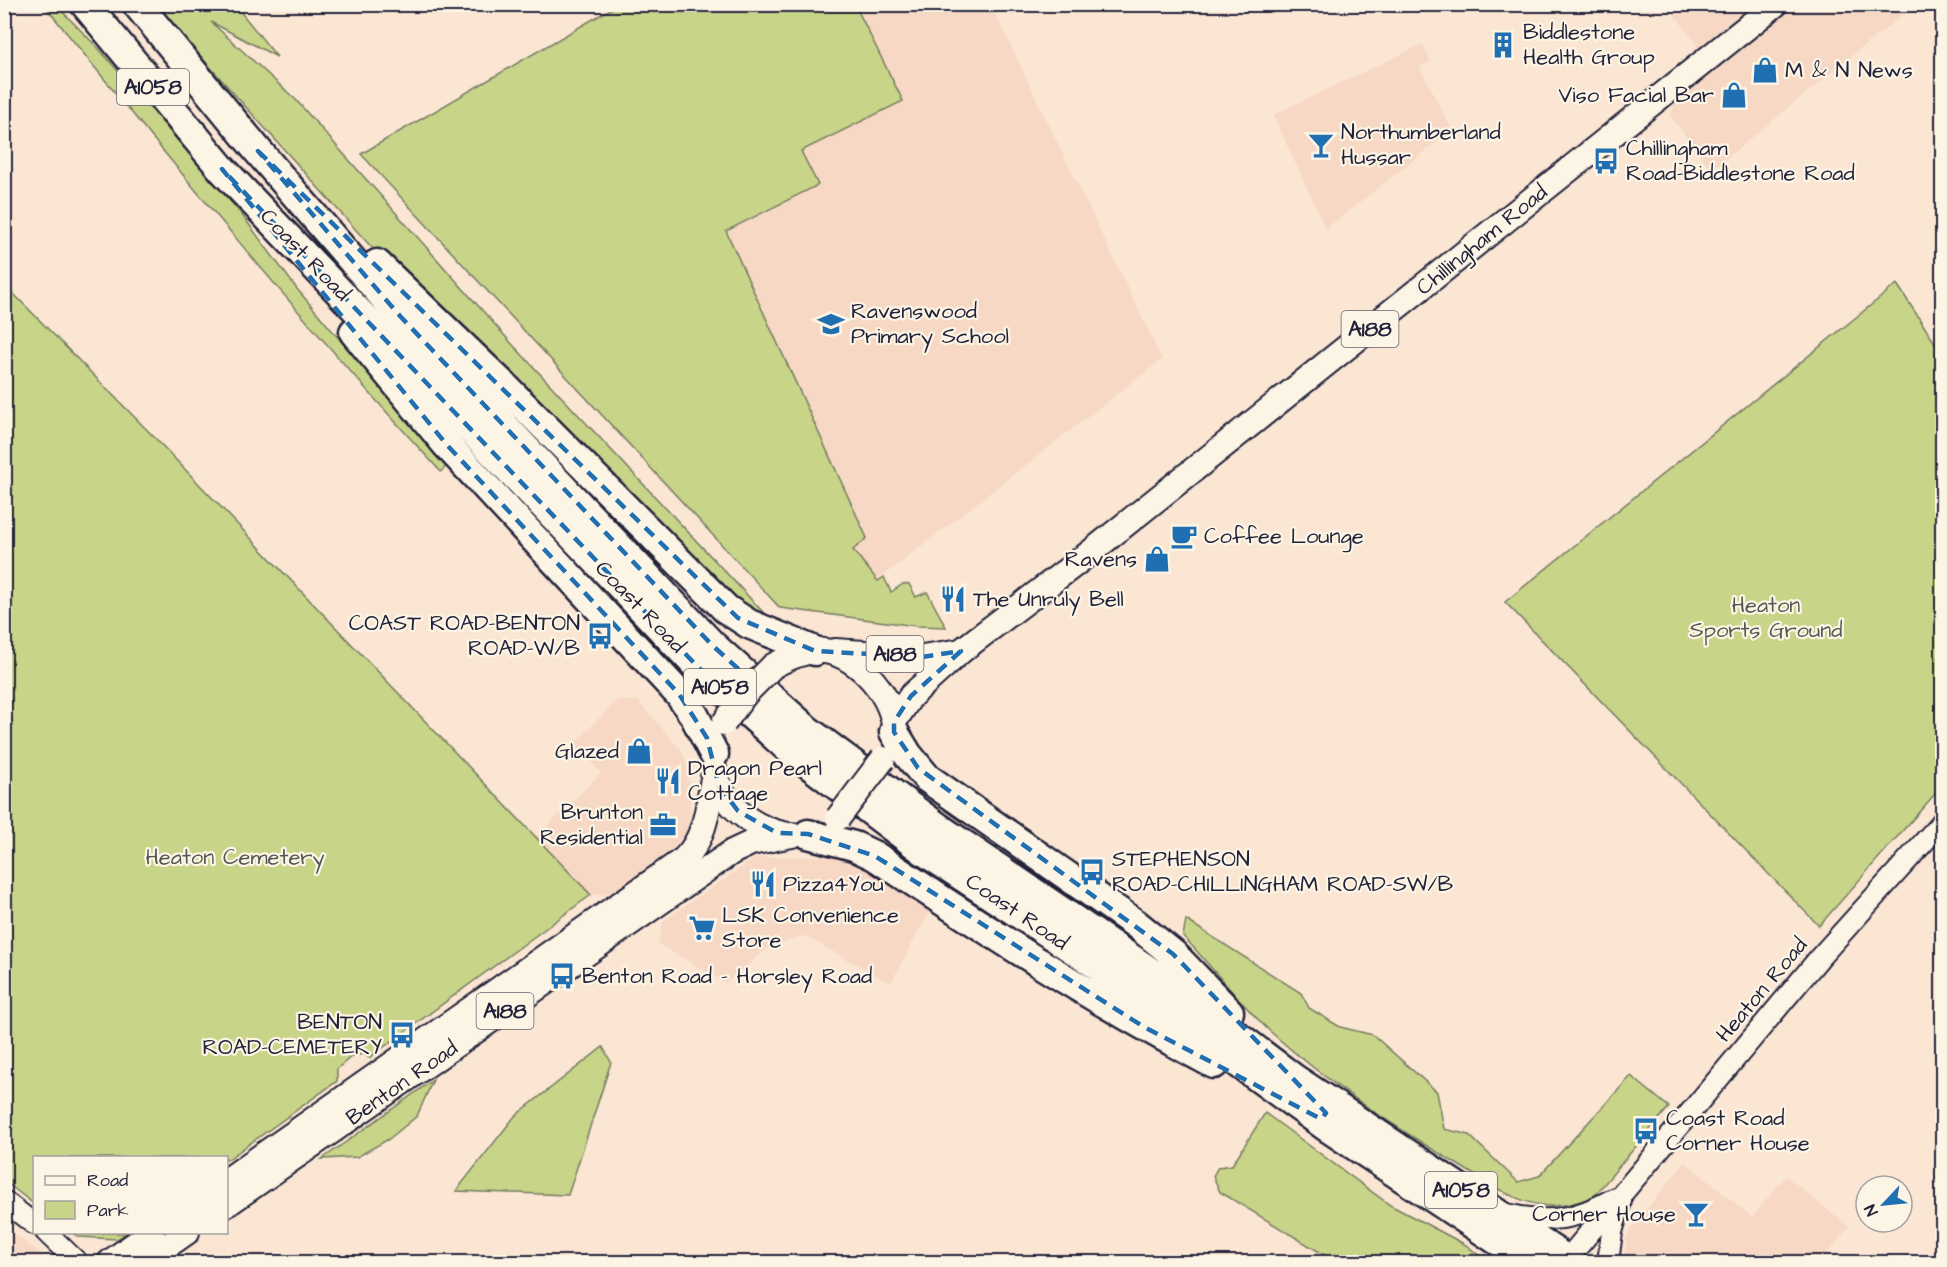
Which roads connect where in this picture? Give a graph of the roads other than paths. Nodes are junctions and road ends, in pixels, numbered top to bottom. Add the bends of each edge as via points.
1 (85, 4) edge
2 (137, 4) edge
3 (1776, 4) edge
4 (258, 151) junction
5 (222, 169) junction
6 (821, 651) junction
7 (961, 651) junction
8 (894, 727) junction
9 (714, 764) junction
10 (1942, 822) edge
11 (800, 835) junction
12 (1293, 1078) junction
13 (1301, 1109) junction
14 (228, 1180) edge
15 (1623, 1193) junction
16 (4, 1201) edge
17 (228, 1204) edge
18 (33, 1223) edge
19 (1491, 1223) junction
20 (47, 1234) edge
21 (151, 1234) edge
22 (186, 1234) edge
23 (1567, 1262) edge
24 (77, 1263) edge
25 (110, 1263) edge
26 (144, 1263) edge
27 (1508, 1263) edge
28 (1530, 1263) edge
29 (1608, 1263) edge

1 - 5 highway, Coast Road / A1058
2 - 4 highway, Coast Road / A1058
3 - 7 main road, Chillingham Road / A188 via 1087,555
4 - 6 highway via 502,384 726,609 748,624
4 - 12 highway, Coast Road / A1058 via 400,316 704,637 807,730 939,828 1173,987
5 - 9 highway via 447,445 679,694 698,722
5 - 13 highway, Coast Road / A1058 via 697,666 789,749 924,851 1165,1010
6 - 7 main road, Chillingham Road / A188 via 922,657
6 - 8 main road via 846,658 864,670 882,695
6 - 9 main road, bridge via 796,655 773,666 746,693 724,723
7 - 8 main road, Chillingham Road / A188 via 911,696
8 - 11 main road, bridge via 883,759 838,818 826,827
8 - 12 highway via 927,778 1173,954
9 - 11 main road via 728,800 748,820 760,827
9 - 14 main road, Benton Road / A188 via 702,831 684,859
10 - 15 street, Heaton Road via 1821,956
11 - 13 highway via 854,846 875,856 1144,1027
11 - 17 main road, Benton Road / A188 via 751,843 732,852
12 - 19 highway, Coast Road / A1058
13 - 19 highway, Coast Road / A1058
15 - 19 street via 1569,1218
15 - 23 street, Heaton Road
15 - 29 street, Heaton Road
16 - 18 street
19 - 23 highway, Coast Road / A1058
19 - 27 street
19 - 28 highway, Coast Road / A1058
20 - 24 street
21 - 25 main road
22 - 26 main road

